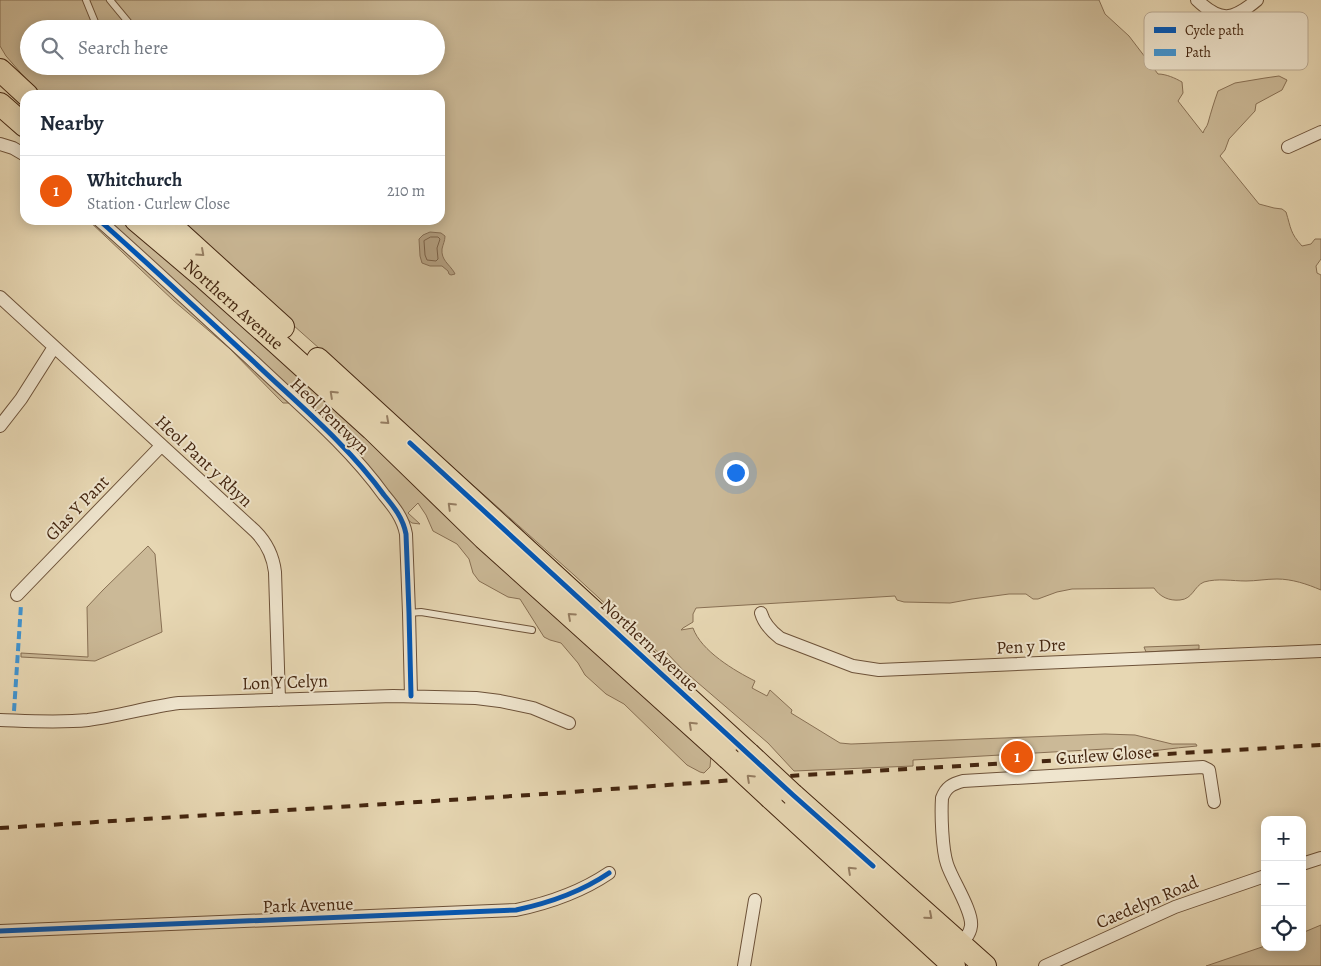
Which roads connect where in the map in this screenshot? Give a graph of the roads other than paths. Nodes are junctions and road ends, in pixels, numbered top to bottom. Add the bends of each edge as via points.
1 (86, 0) edge
2 (110, 0) edge
3 (1197, 0) edge
4 (1257, 0) edge
5 (1210, 12) edge
6 (1241, 12) edge
7 (93, 20) edge
8 (127, 20) edge
9 (0, 70) edge
10 (22, 90) edge
11 (0, 104) edge
12 (0, 121) edge
13 (20, 122) edge
14 (1321, 132) edge
15 (20, 135) edge
16 (0, 144) edge
17 (1288, 147) dead end
18 (20, 152) edge
19 (105, 225) edge
20 (142, 225) edge
21 (170, 225) edge
22 (0, 298) edge
23 (54, 346) junction
24 (0, 426) edge
25 (161, 446) junction
26 (17, 595) dead end
27 (409, 613) junction
28 (761, 613) dead end
29 (532, 630) dead end
30 (1321, 651) edge
31 (411, 696) junction
32 (279, 700) junction
33 (0, 720) edge
34 (569, 723) dead end
35 (738, 756) junction
36 (1214, 802) dead end
37 (1321, 858) edge
38 (1306, 863) edge
39 (609, 873) dead end
40 (1261, 877) edge
41 (755, 900) dead end
42 (0, 931) edge
43 (954, 957) edge
44 (744, 966) edge
45 (985, 966) edge
46 (1045, 966) edge

1 - 7 lane
2 - 8 lane
3 - 5 street
4 - 6 street
9 - 10 highway
11 - 13 highway
12 - 15 highway
14 - 17 street
16 - 18 street
19 - 27 street, Heol Pentwyn via 300,405 370,475 404,527
35 -> 20 highway, Northern Avenue via 490,544 276,342
21 -> 35 highway, Northern Avenue via 440,470
22 - 23 street, Heol Pant y Rhyn
23 - 24 street
23 - 25 street, Heol Pant y Rhyn
25 - 26 street, Glas Y Pant
25 - 32 street, Heol Pant y Rhyn via 268,546 275,572
27 - 29 lane via 421,612
27 - 31 street, Heol Pentwyn
28 - 30 street, Pen y Dre via 772,633 780,638 853,666 879,670
31 - 32 street, Lon Y Celyn
31 - 34 street, Lon Y Celyn via 476,698 516,704
32 - 33 street, Lon Y Celyn via 179,703 73,721
35 - 43 highway, Northern Avenue, bridge via 782,797 822,843
36 - 43 street, Curlew Close via 1210,770 1203,767 962,781 949,786 942,798 944,855 971,922 969,933
37 - 38 street
39 - 42 street, Park Avenue via 551,902 516,910
40 - 46 street, Caedelyn Road via 1175,907
41 - 44 street
43 - 45 highway, Northern Avenue

